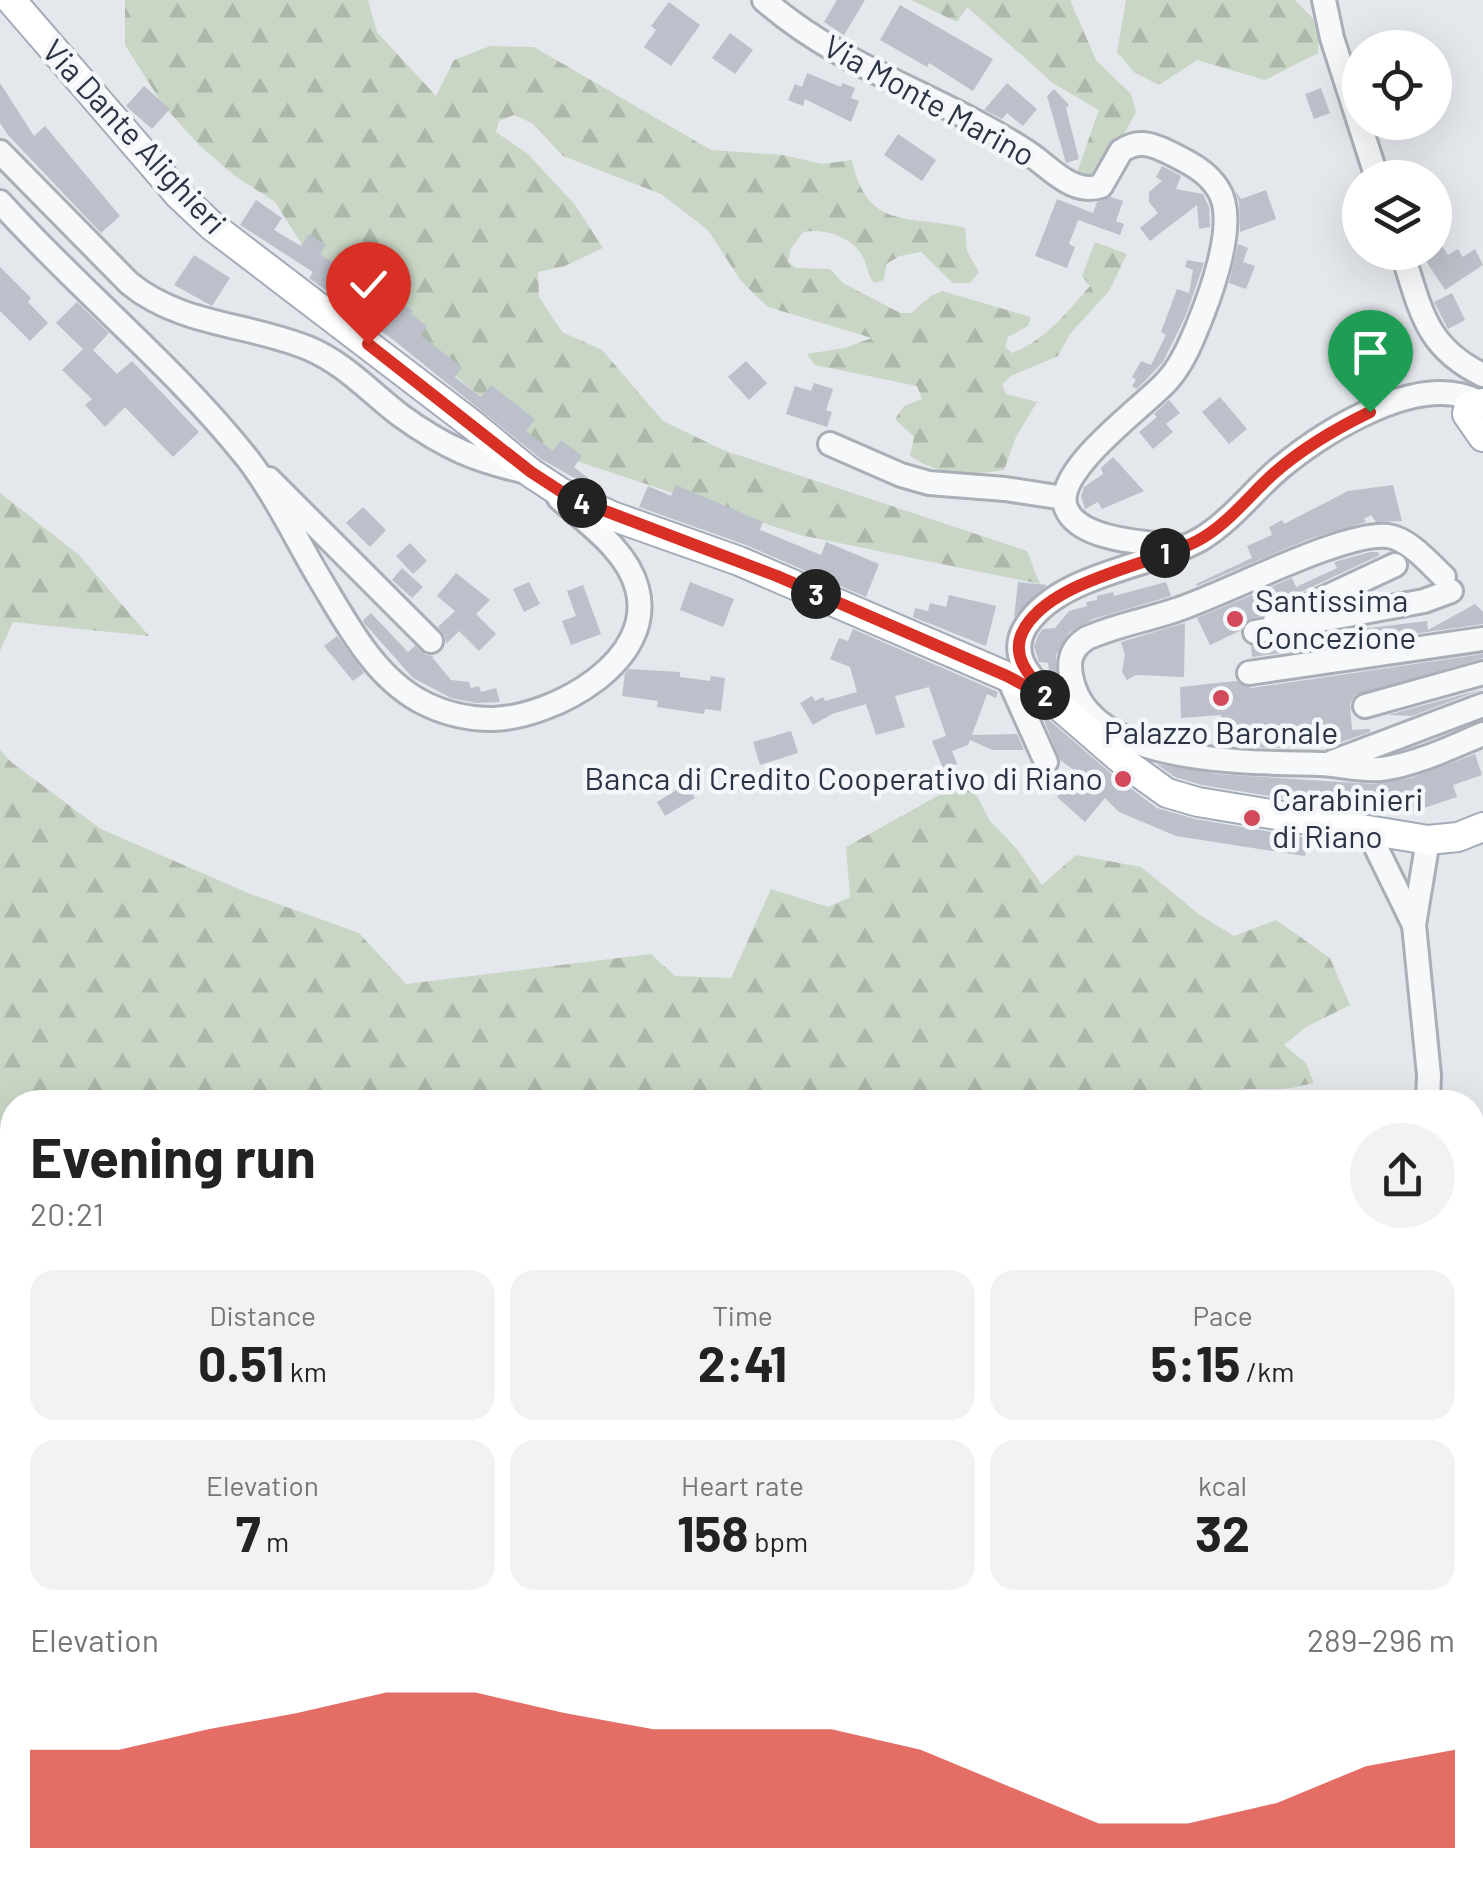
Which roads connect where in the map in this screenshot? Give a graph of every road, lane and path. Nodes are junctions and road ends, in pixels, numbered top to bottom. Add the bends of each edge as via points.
1 (10, 0) edge
2 (764, 0) edge
3 (1324, 0) edge
4 (0, 152) edge
5 (1372, 160) edge
6 (0, 202) edge
7 (1408, 270) edge
8 (1482, 394) edge
9 (1483, 437) edge
10 (830, 444) dead end
11 (248, 459) junction
12 (531, 472) junction
13 (1064, 498) junction
14 (1184, 547) junction
15 (1395, 565) dead end
16 (1483, 640) edge
17 (431, 641) dead end
18 (1248, 673) dead end
19 (1483, 673) edge
20 (1007, 676) junction
21 (1050, 699) junction
22 (1483, 705) edge
23 (1366, 706) dead end
24 (1099, 729) junction
25 (1483, 734) edge
26 (1046, 762) dead end
27 (1324, 764) junction
28 (1483, 828) edge
29 (1367, 829) junction
30 (1428, 840) junction
31 (1414, 924) junction
32 (1428, 1090) edge

1 - 12 main road, Via Dante Alighieri via 198,213
2 - 13 street, Via Monte Marino via 828,46 995,132 1078,187 1101,186 1120,151 1142,143 1192,164 1220,191 1222,247 1184,358 1083,462
3 - 5 street
4 - 12 street via 146,296 314,350 460,452
6 - 11 street
7 - 8 street via 1437,342
8 - 9 main road via 1466,414
8 - 14 street via 1428,394 1351,421 1290,460 1226,520
10 - 13 street via 929,484
11 - 12 street via 342,616 393,682 443,711 494,719 583,690 618,660 640,615 637,586 624,562
11 - 17 street
12 - 20 main road, Via Dante Alighieri via 598,510 740,561
13 - 14 street via 1087,530
14 - 21 street via 1076,588 1032,618 1019,655
15 - 24 street via 1250,637 1424,601 1448,584 1399,539 1370,537 1092,636 1077,645 1070,666 1080,703
16 - 18 street
19 - 23 street
20 - 21 main road, Via Dante Alighieri
20 - 26 street
21 - 24 main road, Via Dante Alighieri
22 - 27 street
24 - 27 street via 1206,758
24 - 29 main road, Via Dante Alighieri via 1153,784 1173,795
25 - 27 street via 1388,768
28 - 30 main road
29 - 30 main road, Via Dante Alighieri
29 - 31 street
30 - 31 street
31 - 32 street

